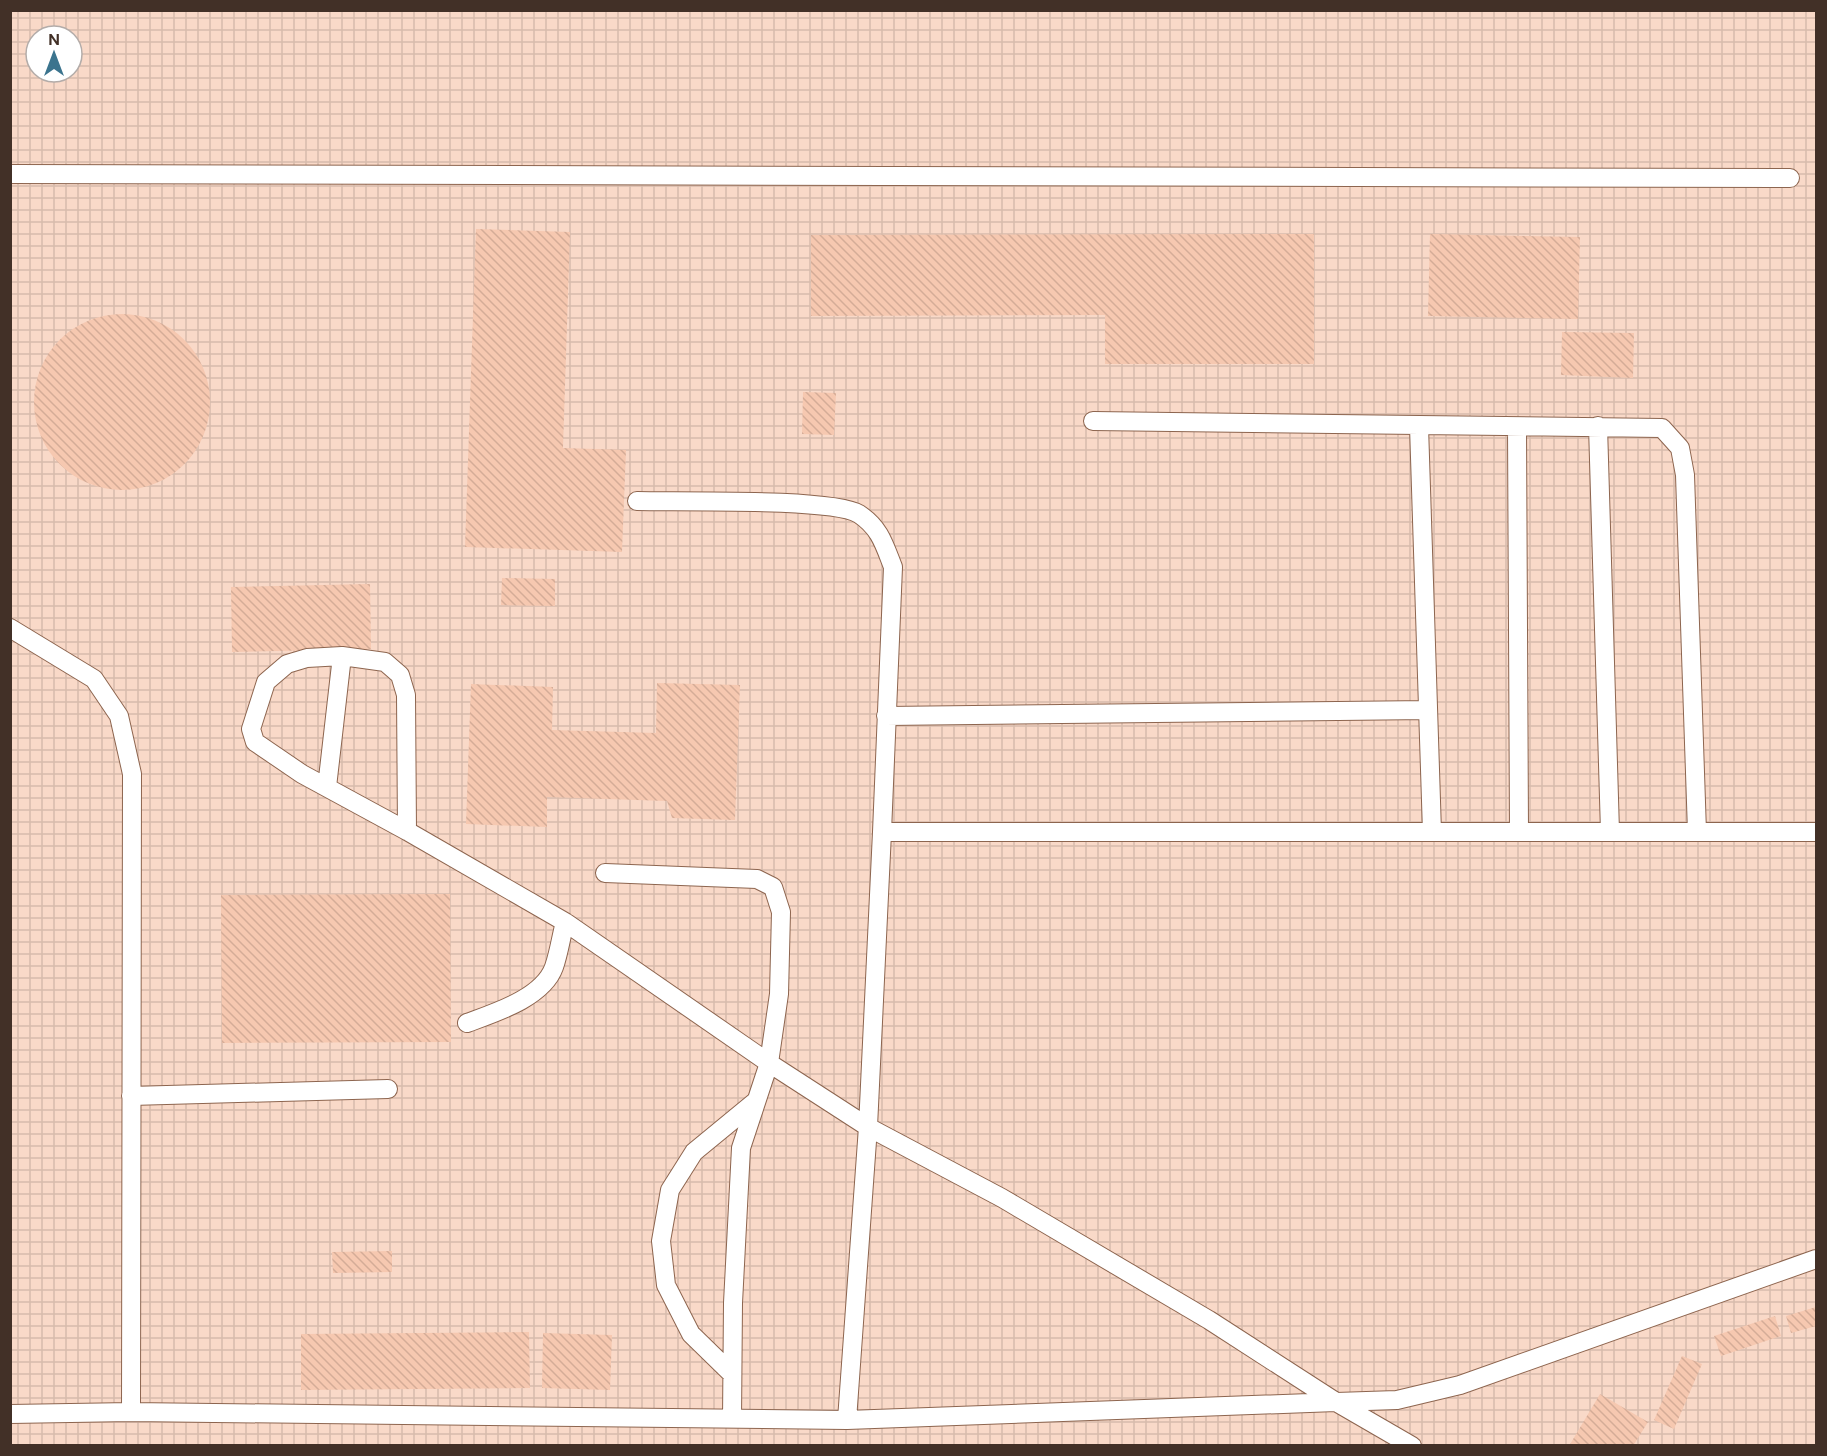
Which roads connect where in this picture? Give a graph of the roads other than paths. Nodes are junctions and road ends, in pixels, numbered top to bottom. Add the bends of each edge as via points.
1 (10, 174) edge
2 (1790, 178) dead end
3 (1093, 422) dead end
4 (1419, 426) junction
5 (1598, 426) junction
6 (1516, 427) junction
7 (637, 501) dead end
8 (10, 628) edge
9 (342, 656) junction
10 (1428, 710) junction
11 (886, 716) junction
12 (327, 787) junction
13 (407, 831) junction
14 (882, 832) junction
15 (1432, 832) junction
16 (1519, 832) junction
17 (1610, 832) junction
18 (1697, 832) junction
19 (1816, 832) edge
20 (604, 873) dead end
21 (565, 922) junction
22 (467, 1023) dead end
23 (769, 1063) junction
24 (388, 1089) dead end
25 (131, 1096) junction
26 (757, 1101) junction
27 (868, 1127) junction
28 (1816, 1259) edge
29 (732, 1374) junction
30 (1336, 1402) junction
31 (131, 1412) junction
32 (10, 1414) edge
33 (732, 1419) junction
34 (847, 1420) junction
35 (1412, 1446) edge

1 - 2 lane
3 - 4 lane
4 - 6 lane
4 - 10 lane
5 - 6 lane
5 - 17 lane
5 - 18 lane via 1662,428 1680,448 1685,475
6 - 16 lane
7 - 11 lane via 809,505 856,512 877,528 893,567
8 - 25 lane via 94,679 119,716 132,774
9 - 12 lane
9 - 12 lane via 307,658 287,664 266,682 251,729 255,742
9 - 13 lane via 385,662 400,675 406,695
10 - 11 lane
10 - 15 lane
11 - 14 lane
12 - 13 lane
13 - 21 lane
14 - 15 lane
14 - 27 lane
15 - 16 lane
16 - 17 lane
17 - 18 lane
18 - 19 lane
20 - 23 lane via 757,879 773,887 781,912 779,994
21 - 22 lane via 553,970 535,991 513,1005
21 - 23 lane
23 - 26 lane
23 - 27 lane
24 - 25 lane
25 - 31 lane
26 - 29 lane via 741,1148
26 - 29 lane via 694,1152 670,1190 661,1241 666,1285 691,1335
27 - 30 lane via 1002,1198 1209,1320
27 - 34 lane
28 - 30 lane via 1460,1385 1396,1400
29 - 33 lane
30 - 34 lane
30 - 35 lane
31 - 32 lane
31 - 33 lane
33 - 34 lane

